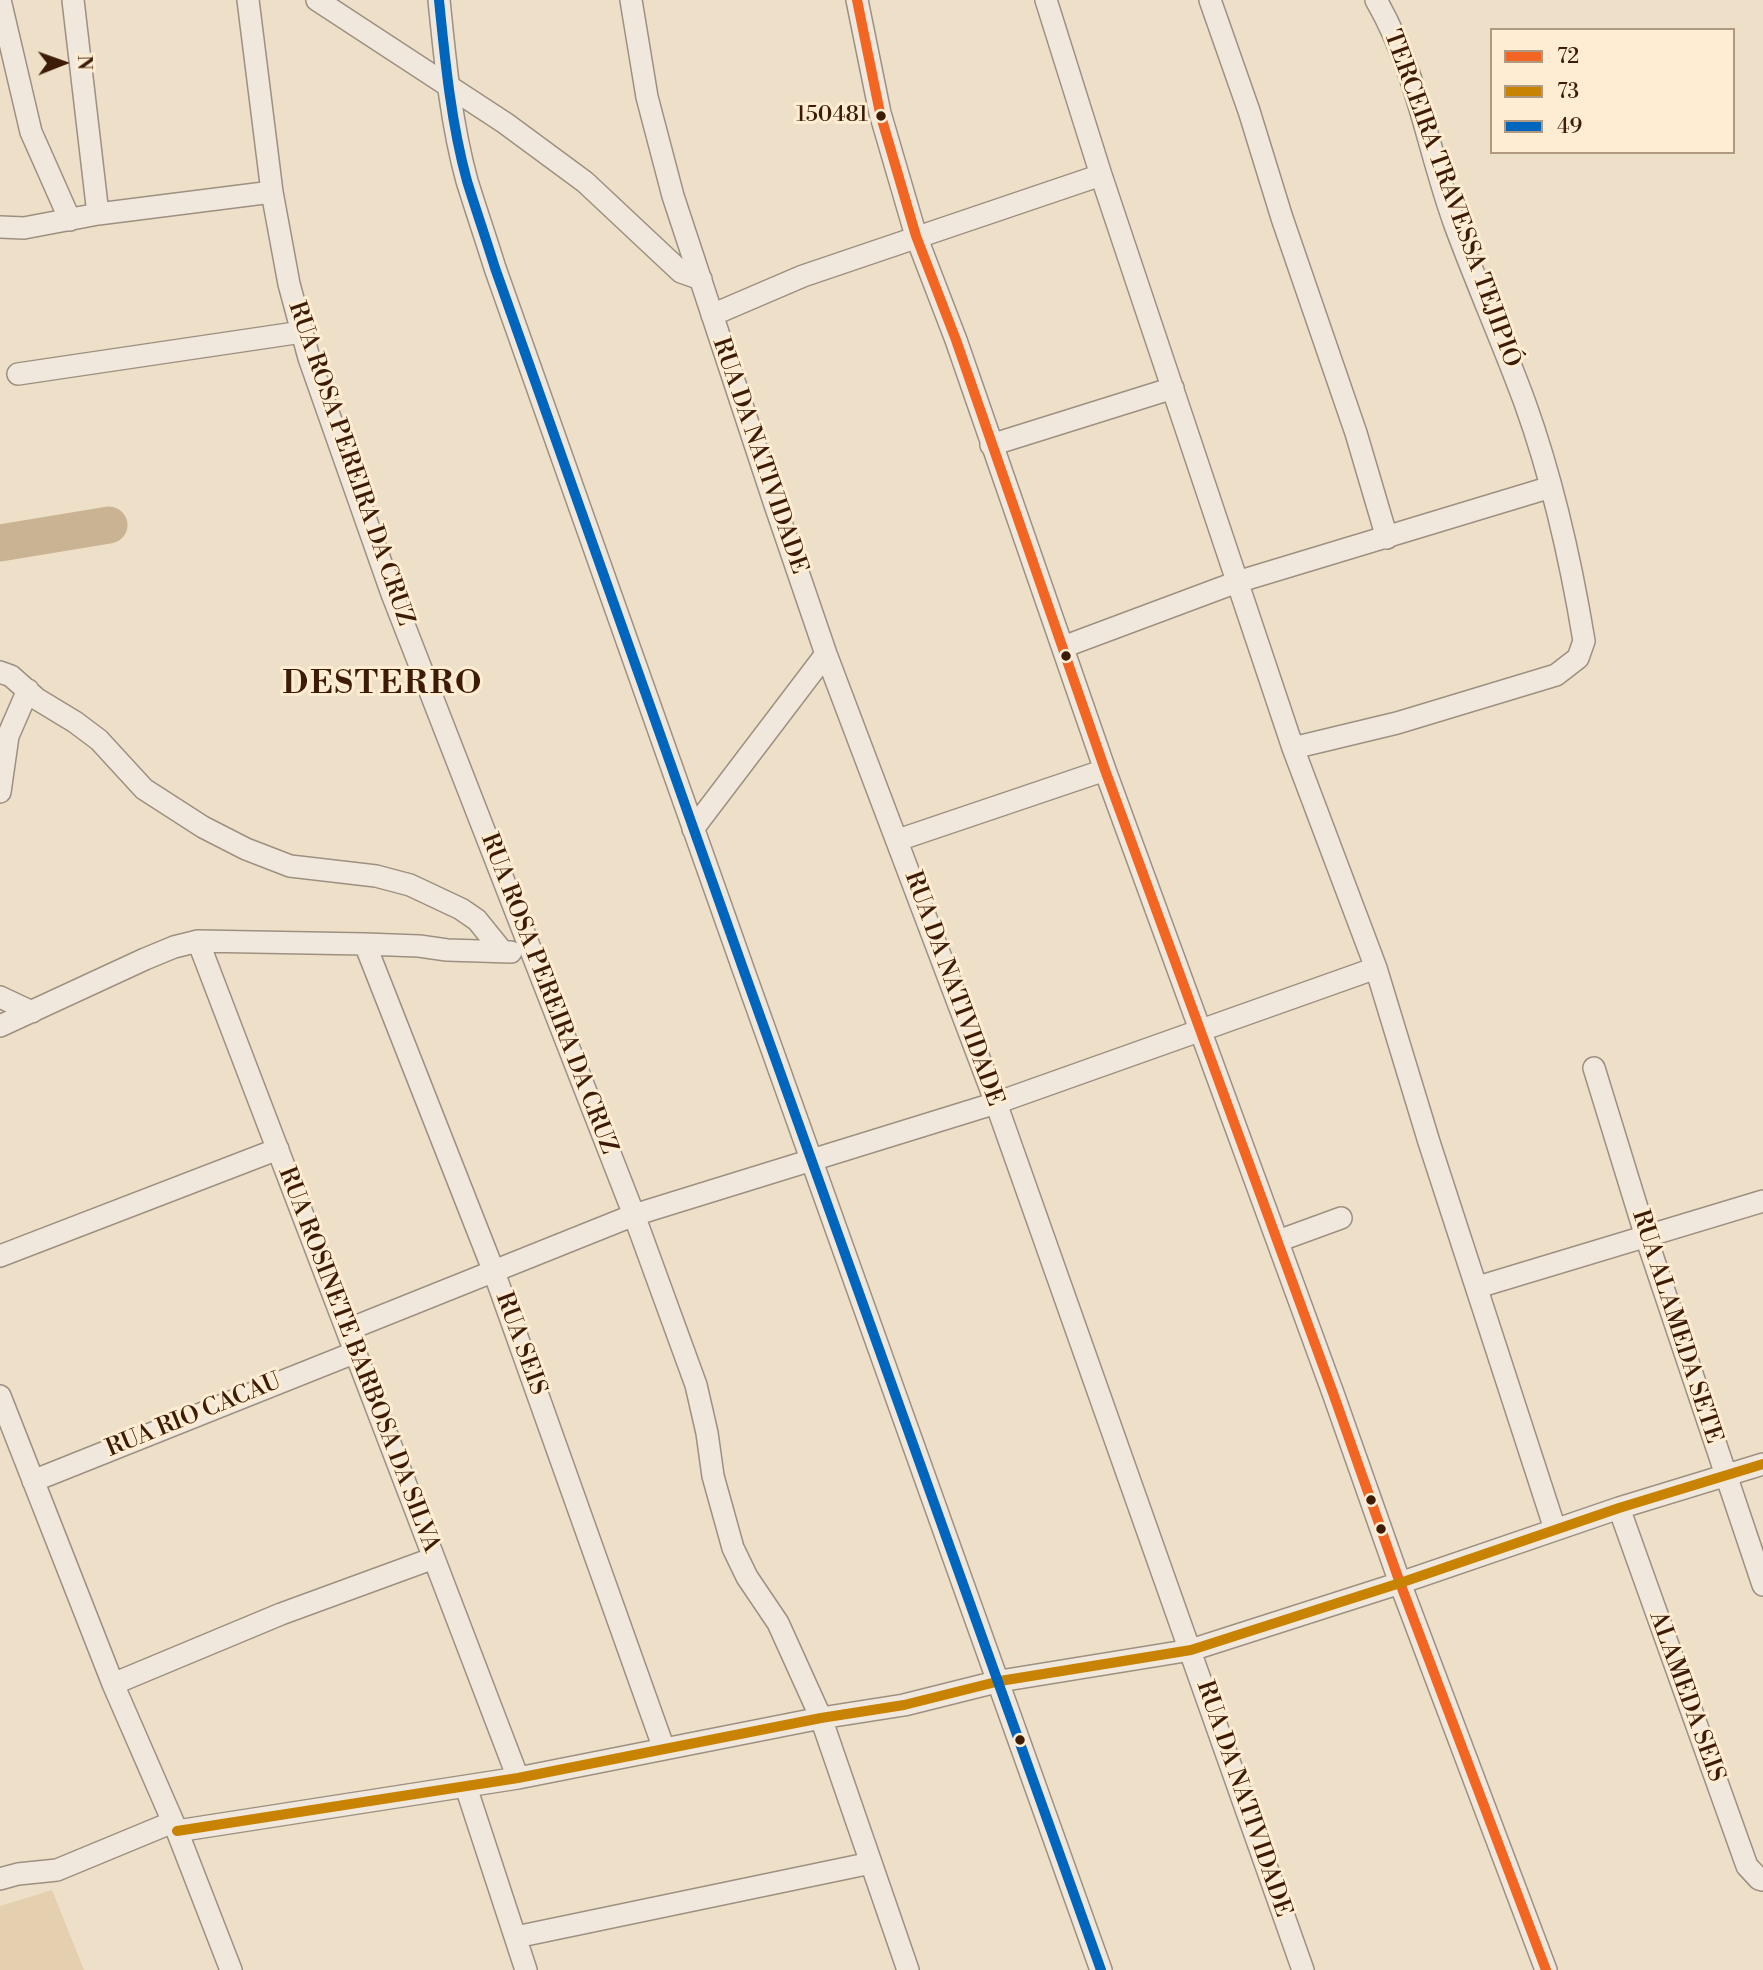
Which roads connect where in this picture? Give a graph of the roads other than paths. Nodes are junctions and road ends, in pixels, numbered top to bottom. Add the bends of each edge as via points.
1 (0, 0) edge
2 (73, 0) edge
3 (247, 0) edge
4 (317, 0) edge
5 (439, 0) edge
6 (856, 0) edge
7 (1046, 0) edge
8 (1210, 0) edge
9 (1376, 0) edge
10 (639, 1) edge
11 (450, 87) junction
12 (1101, 175) junction
13 (272, 192) junction
14 (98, 214) junction
15 (70, 220) junction
16 (2, 229) edge
17 (916, 236) junction
18 (701, 279) junction
19 (712, 315) junction
20 (302, 332) junction
21 (18, 373) dead end
22 (1173, 388) junction
23 (991, 445) junction
24 (1551, 487) junction
25 (1387, 538) junction
26 (1237, 582) junction
27 (1063, 647) junction
28 (826, 654) junction
29 (0, 672) edge
30 (28, 690) junction
31 (1293, 748) junction
32 (1105, 770) junction
33 (0, 792) edge
34 (693, 829) junction
35 (898, 840) junction
36 (198, 941) junction
37 (365, 944) junction
38 (502, 951) junction
39 (533, 955) junction
40 (1377, 968) junction
41 (0, 997) edge
42 (32, 1012) junction
43 (0, 1026) edge
44 (1200, 1028) junction
45 (1594, 1068) dead end
46 (996, 1103) junction
47 (278, 1149) junction
48 (812, 1160) junction
49 (1763, 1201) edge
50 (634, 1215) junction
51 (1341, 1218) dead end
52 (1646, 1237) junction
53 (1278, 1241) junction
54 (0, 1256) edge
55 (494, 1272) junction
56 (1478, 1287) junction
57 (347, 1330) junction
58 (356, 1352) junction
59 (0, 1396) edge
60 (1763, 1464) edge
61 (1725, 1475) junction
62 (33, 1481) junction
63 (1619, 1508) junction
64 (1555, 1529) junction
65 (434, 1558) junction
66 (1400, 1583) junction
67 (1763, 1585) edge
68 (1191, 1650) junction
69 (1000, 1681) junction
70 (113, 1684) junction
71 (821, 1718) junction
72 (664, 1749) junction
73 (518, 1779) junction
74 (466, 1787) junction
75 (175, 1826) junction
76 (871, 1863) junction
77 (0, 1879) edge
78 (1763, 1880) edge
79 (516, 1937) junction
80 (231, 1970) edge
81 (526, 1970) edge
82 (908, 1970) edge
83 (1101, 1970) edge
84 (1303, 1970) edge
85 (1546, 1970) edge

1 - 15 street via 31,132
2 - 14 street
3 - 13 street, RUA ROSA PEREIRA DA CRUZ
4 - 11 street
5 - 11 street
6 - 17 street via 880,113
7 - 12 street
8 - 25 street
9 - 24 street, TERCEIRA TRAVESSA TEJIPIÓ via 1401,49 1454,222 1525,405
10 - 18 street, RUA DA NATIVIDADE via 647,97
11 - 18 street via 585,182 681,272
11 - 34 street via 467,179 495,268
12 - 17 street
12 - 22 street
13 - 14 street
13 - 20 street, RUA ROSA PEREIRA DA CRUZ
14 - 15 street
15 - 16 street
17 - 19 street via 803,276
17 - 23 street
18 - 19 street, RUA DA NATIVIDADE
19 - 28 street, RUA DA NATIVIDADE
20 - 21 street
20 - 39 street, RUA ROSA PEREIRA DA CRUZ via 392,594
22 - 23 street
22 - 26 street
23 - 27 street
24 - 25 street
24 - 31 street, TERCEIRA TRAVESSA TEJIPIÓ via 1584,641 1572,664 1556,675 1397,723
25 - 26 street
26 - 27 street
26 - 31 street
27 - 32 street
28 - 34 street
28 - 35 street, RUA DA NATIVIDADE
29 - 30 street
30 - 33 street via 8,736
30 - 38 street via 99,740 144,789 204,827 290,866 376,876 410,885 477,920
31 - 40 street
32 - 35 street
32 - 44 street
34 - 48 street
35 - 46 street, RUA DA NATIVIDADE
36 - 37 street
36 - 42 street via 164,951
36 - 47 street, RUA ROSINETE BARBOSA DA SILVA
37 - 38 street
37 - 55 street, RUA SEIS
38 - 39 street
39 - 50 street, RUA ROSA PEREIRA DA CRUZ
40 - 44 street
40 - 56 street
41 - 42 street
42 - 43 street
44 - 46 street
44 - 53 street
45 - 52 street, RUA ALAMEDA SETE
46 - 48 street
46 - 68 street, RUA DA NATIVIDADE
47 - 54 street
47 - 57 street, RUA ROSINETE BARBOSA DA SILVA
48 - 50 street
48 - 69 street
49 - 52 street
50 - 55 street
50 - 71 street, RUA ROSA PEREIRA DA CRUZ via 696,1385 713,1476 733,1548 778,1623
51 - 53 street
52 - 56 street
52 - 61 street, RUA ALAMEDA SETE
53 - 66 street
55 - 57 street
55 - 72 street, RUA SEIS
56 - 64 street
57 - 58 street, RUA ROSINETE BARBOSA DA SILVA
58 - 62 street, RUA RIO CACAU
58 - 65 street, RUA ROSINETE BARBOSA DA SILVA
59 - 62 street
60 - 61 street
61 - 63 street
61 - 67 street, RUA ALAMEDA SETE
62 - 70 street
63 - 64 street
63 - 78 street, ALAMEDA SEIS via 1746,1866
64 - 66 street
65 - 70 street
65 - 73 street, RUA ROSINETE BARBOSA DA SILVA
66 - 68 street
66 - 85 street
68 - 69 street
68 - 84 street, RUA DA NATIVIDADE
69 - 71 street
69 - 83 street
70 - 75 street
71 - 72 street
71 - 76 street, RUA ROSA PEREIRA DA CRUZ
72 - 73 street
73 - 74 street
74 - 75 street
74 - 79 street
75 - 77 street via 57,1870
75 - 80 street
76 - 79 street
76 - 82 street, RUA ROSA PEREIRA DA CRUZ
79 - 81 street

